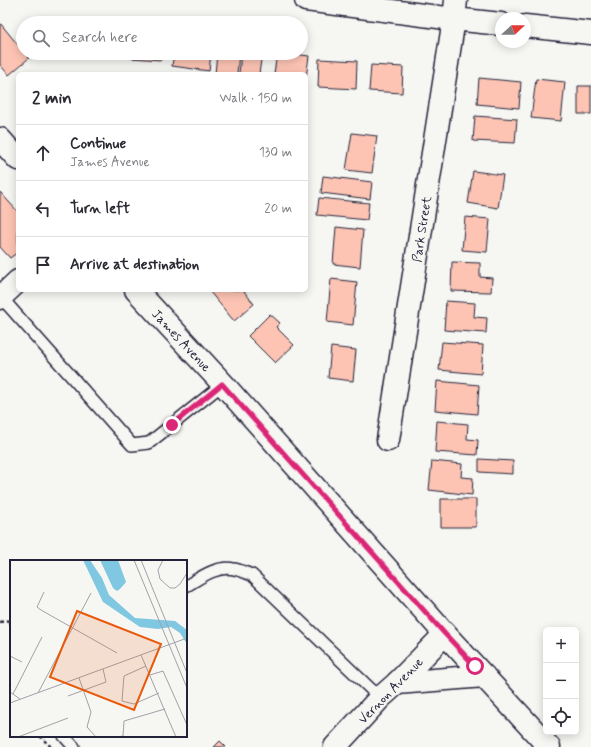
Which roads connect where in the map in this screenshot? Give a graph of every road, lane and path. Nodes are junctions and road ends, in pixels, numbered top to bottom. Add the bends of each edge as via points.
1 (306, 0) edge
2 (455, 9) edge
3 (495, 22) edge
4 (531, 27) edge
5 (591, 33) edge
6 (0, 139) edge
7 (16, 157) edge
8 (16, 283) edge
9 (138, 292) edge
10 (0, 297) edge
11 (222, 384) junction
12 (388, 440) dead end
13 (187, 585) edge
14 (10, 620) edge
15 (0, 622) edge
16 (445, 634) junction
17 (484, 676) junction
18 (397, 683) junction
19 (380, 698) junction
20 (41, 737) edge
21 (65, 737) edge
22 (51, 747) edge
23 (74, 747) edge
24 (335, 747) edge
25 (549, 747) edge

1 - 2 street
2 - 3 street
2 - 12 street, Park Street
4 - 5 street
6 - 7 street
8 - 10 street
9 - 11 street, James Avenue
10 - 11 lane via 132,445 149,443
11 - 16 street, James Avenue
13 - 19 lane via 222,569 233,568 252,575
14 - 15 path
16 - 17 street, James Avenue
16 - 18 street, Vernon Avenue
17 - 18 street
17 - 25 street, James Avenue
18 - 19 street, Vernon Avenue
19 - 24 street, Vernon Avenue
20 - 22 path
21 - 23 lane

